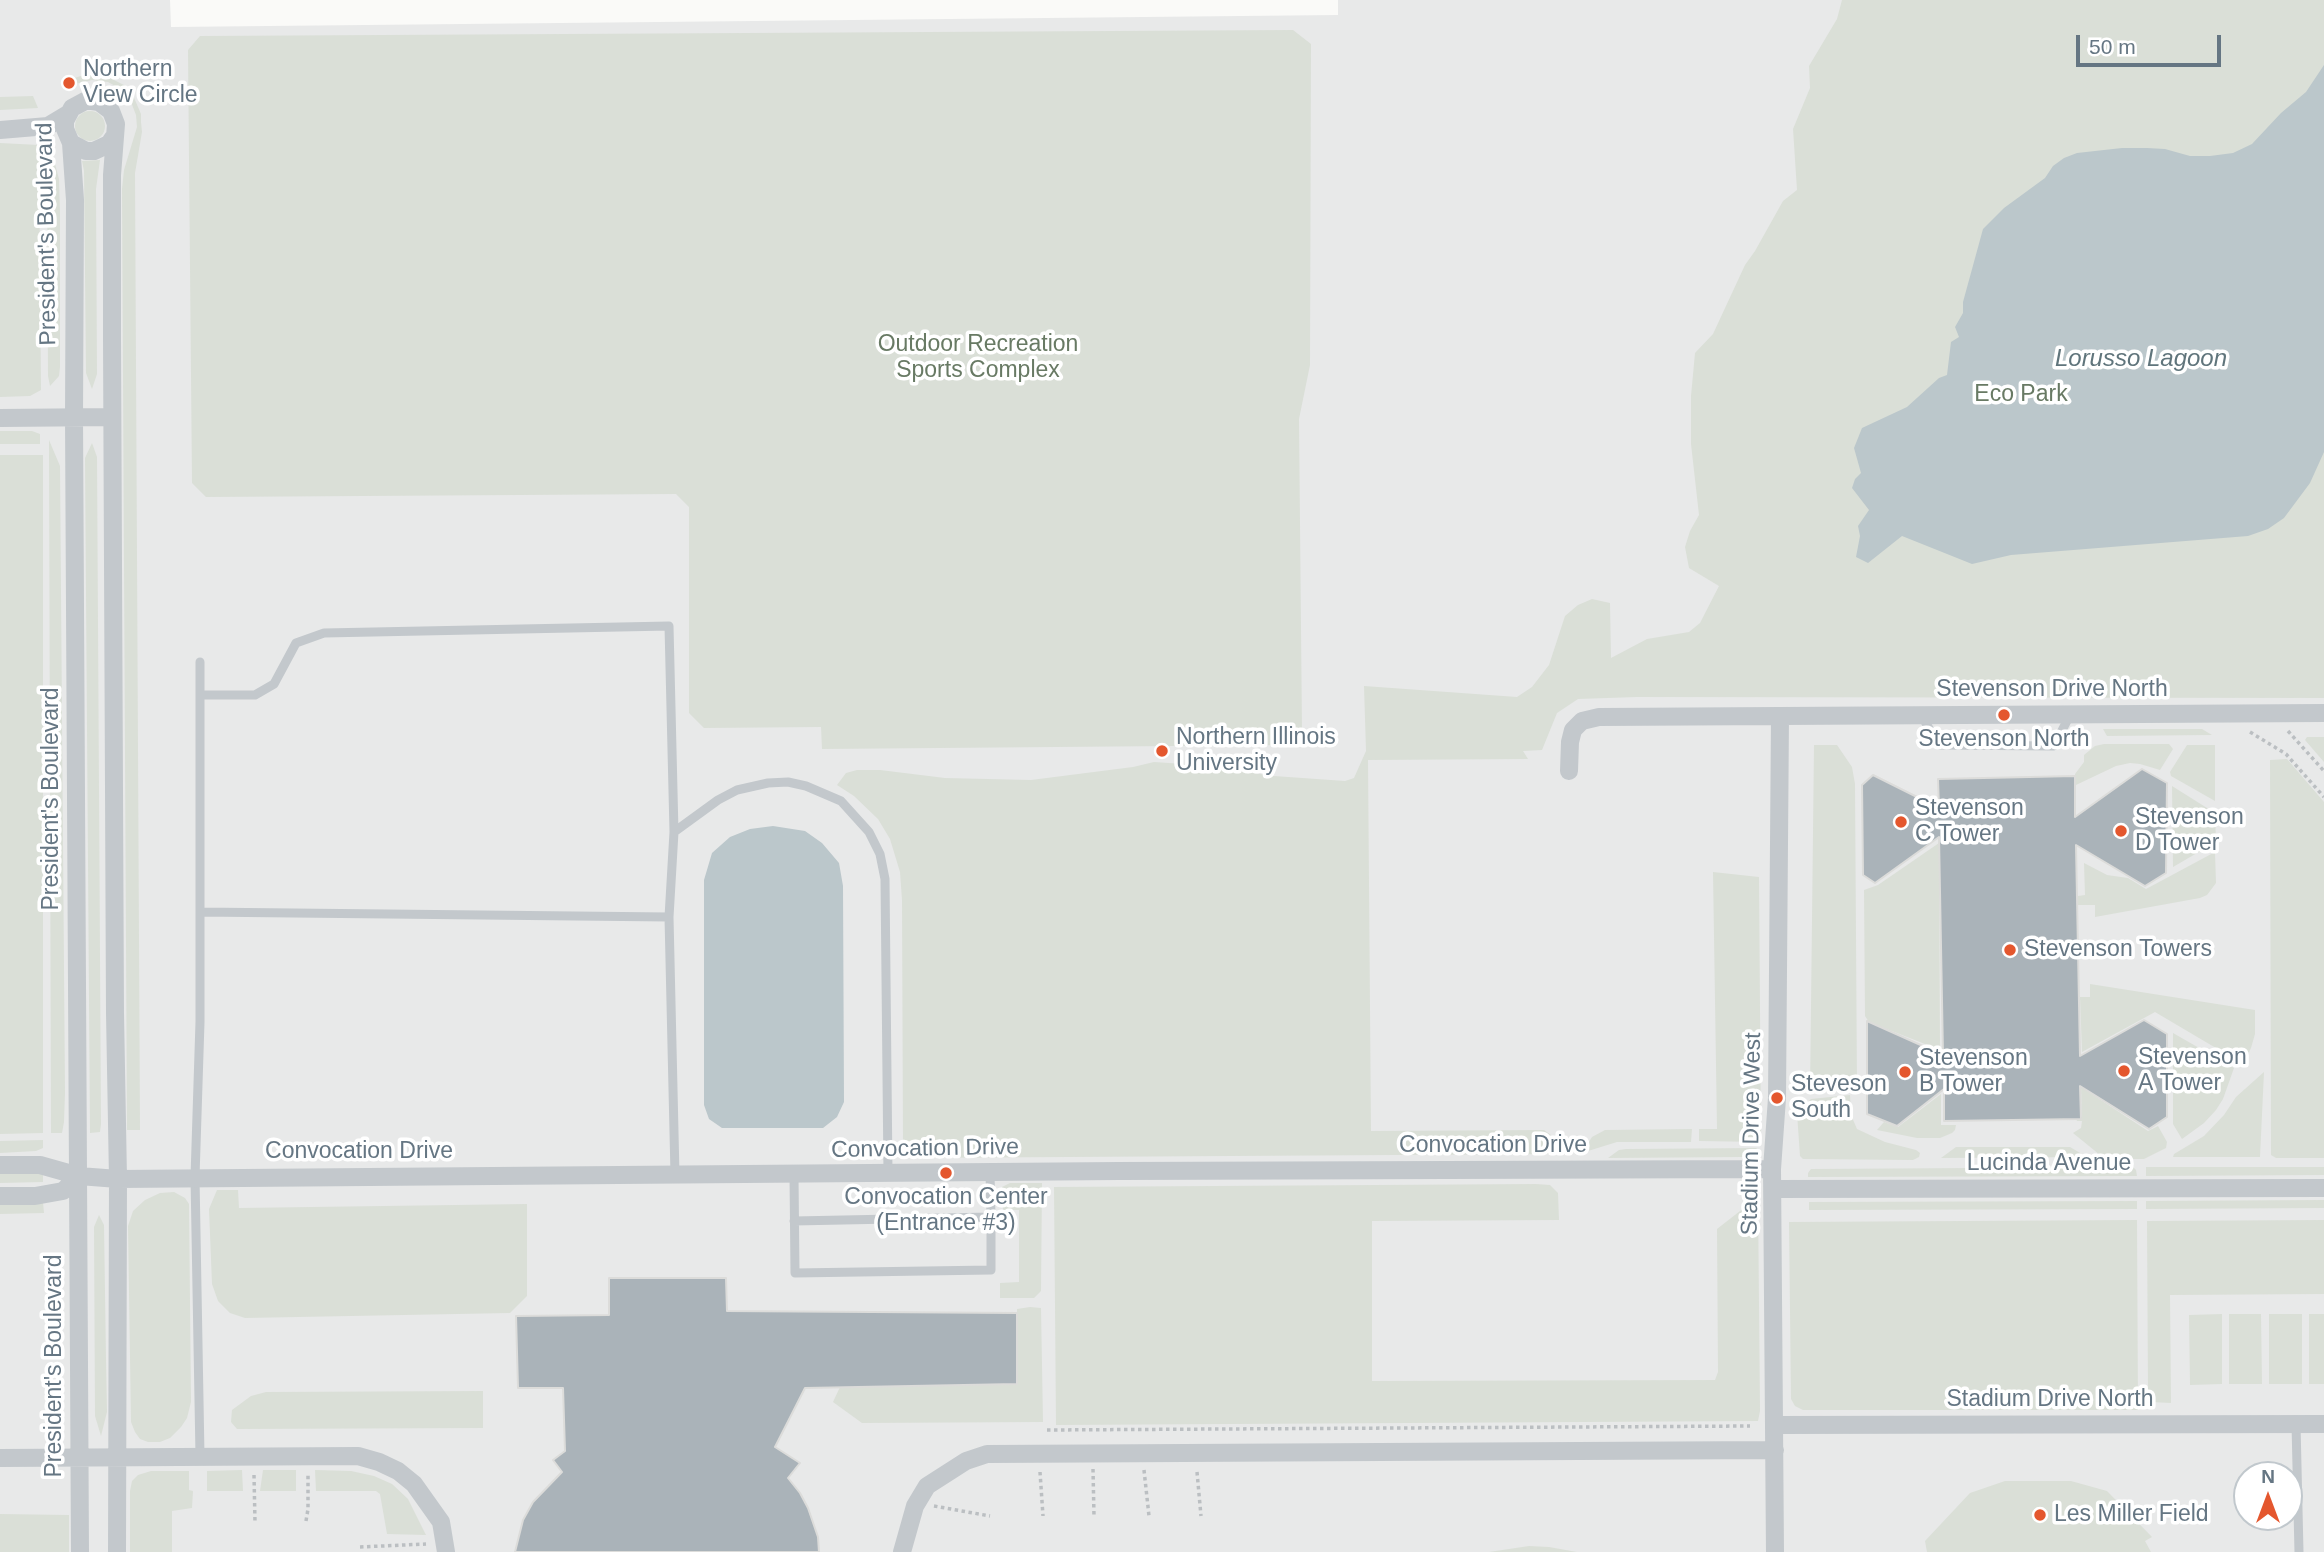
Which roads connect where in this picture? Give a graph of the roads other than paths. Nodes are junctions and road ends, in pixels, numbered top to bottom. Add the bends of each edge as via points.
1 (68, 114) junction
2 (5, 130) edge
3 (113, 138) junction
4 (69, 140) junction
5 (74, 417) junction
6 (112, 417) junction
7 (0, 418) edge
8 (200, 662) dead end
9 (200, 695) junction
10 (2324, 713) edge
11 (1921, 715) junction
12 (2070, 715) junction
13 (1780, 716) junction
14 (1569, 771) dead end
15 (674, 832) junction
16 (200, 912) junction
17 (669, 917) junction
18 (0, 1165) edge
19 (1772, 1169) junction
20 (990, 1173) junction
21 (888, 1174) junction
22 (675, 1175) junction
23 (794, 1175) junction
24 (79, 1177) junction
25 (195, 1177) junction
26 (118, 1179) junction
27 (2324, 1188) edge
28 (1774, 1189) junction
29 (0, 1196) edge
30 (991, 1217) junction
31 (794, 1221) junction
32 (2296, 1424) junction
33 (2324, 1424) edge
34 (1776, 1425) junction
35 (1775, 1450) junction
36 (200, 1456) junction
37 (79, 1457) junction
38 (117, 1457) junction
39 (0, 1458) edge
40 (80, 1552) edge
41 (117, 1552) edge
42 (446, 1552) edge
43 (902, 1552) edge
44 (1775, 1552) edge
45 (2299, 1552) edge

1 - 2 street via 48,126
1 - 3 street, President's Boulevard via 85,101 99,102 114,117
1 - 4 street, President's Boulevard
2 - 4 street
3 - 4 street via 94,152
3 - 6 street, President's Boulevard
4 - 5 street, President's Boulevard via 75,201
5 - 6 street
5 - 7 street
5 - 24 street, President's Boulevard
6 - 26 street, President's Boulevard
8 - 9 lane
9 - 15 lane via 255,695 274,684 296,643 324,633 669,626
9 - 16 lane
10 - 12 street, Stevenson Drive North
11 - 12 street, Stevenson Drive North
11 - 12 lane via 1938,745 2054,746
11 - 13 street, Stevenson Drive North
13 - 14 street, Stevenson Drive North via 1599,716 1582,721 1573,730
13 - 19 street, Stadium Drive West
15 - 17 lane
15 - 21 lane via 737,790 788,782 841,801 869,832 885,879
16 - 17 lane
16 - 25 lane
17 - 22 lane
18 - 24 street, Convocation Drive via 40,1165
19 - 20 street, Convocation Drive
19 - 28 street, Stadium Drive West
20 - 21 street, Convocation Drive
20 - 30 lane
21 - 23 street, Convocation Drive
22 - 23 street, Convocation Drive
22 - 25 street, Convocation Drive
23 - 31 lane
24 - 26 street, Convocation Drive
24 - 29 street via 63,1191
24 - 37 street, President's Boulevard
25 - 26 street, Convocation Drive
25 - 36 lane
26 - 38 street, President's Boulevard
27 - 28 street, Lucinda Avenue
28 - 34 street, Stadium Drive West
30 - 31 lane
30 - 31 lane via 991,1270 795,1273
32 - 33 street, Stadium Drive North
32 - 34 street, Stadium Drive North
32 - 45 lane
34 - 35 street, Stadium Drive West
35 - 43 street via 987,1454 966,1461 927,1486 915,1506
35 - 44 street, Stadium Drive West
36 - 38 street
36 - 42 street via 358,1456 379,1462 414,1484 430,1505 441,1522
37 - 38 street
37 - 39 street
37 - 40 street, President's Boulevard
38 - 41 street, President's Boulevard

